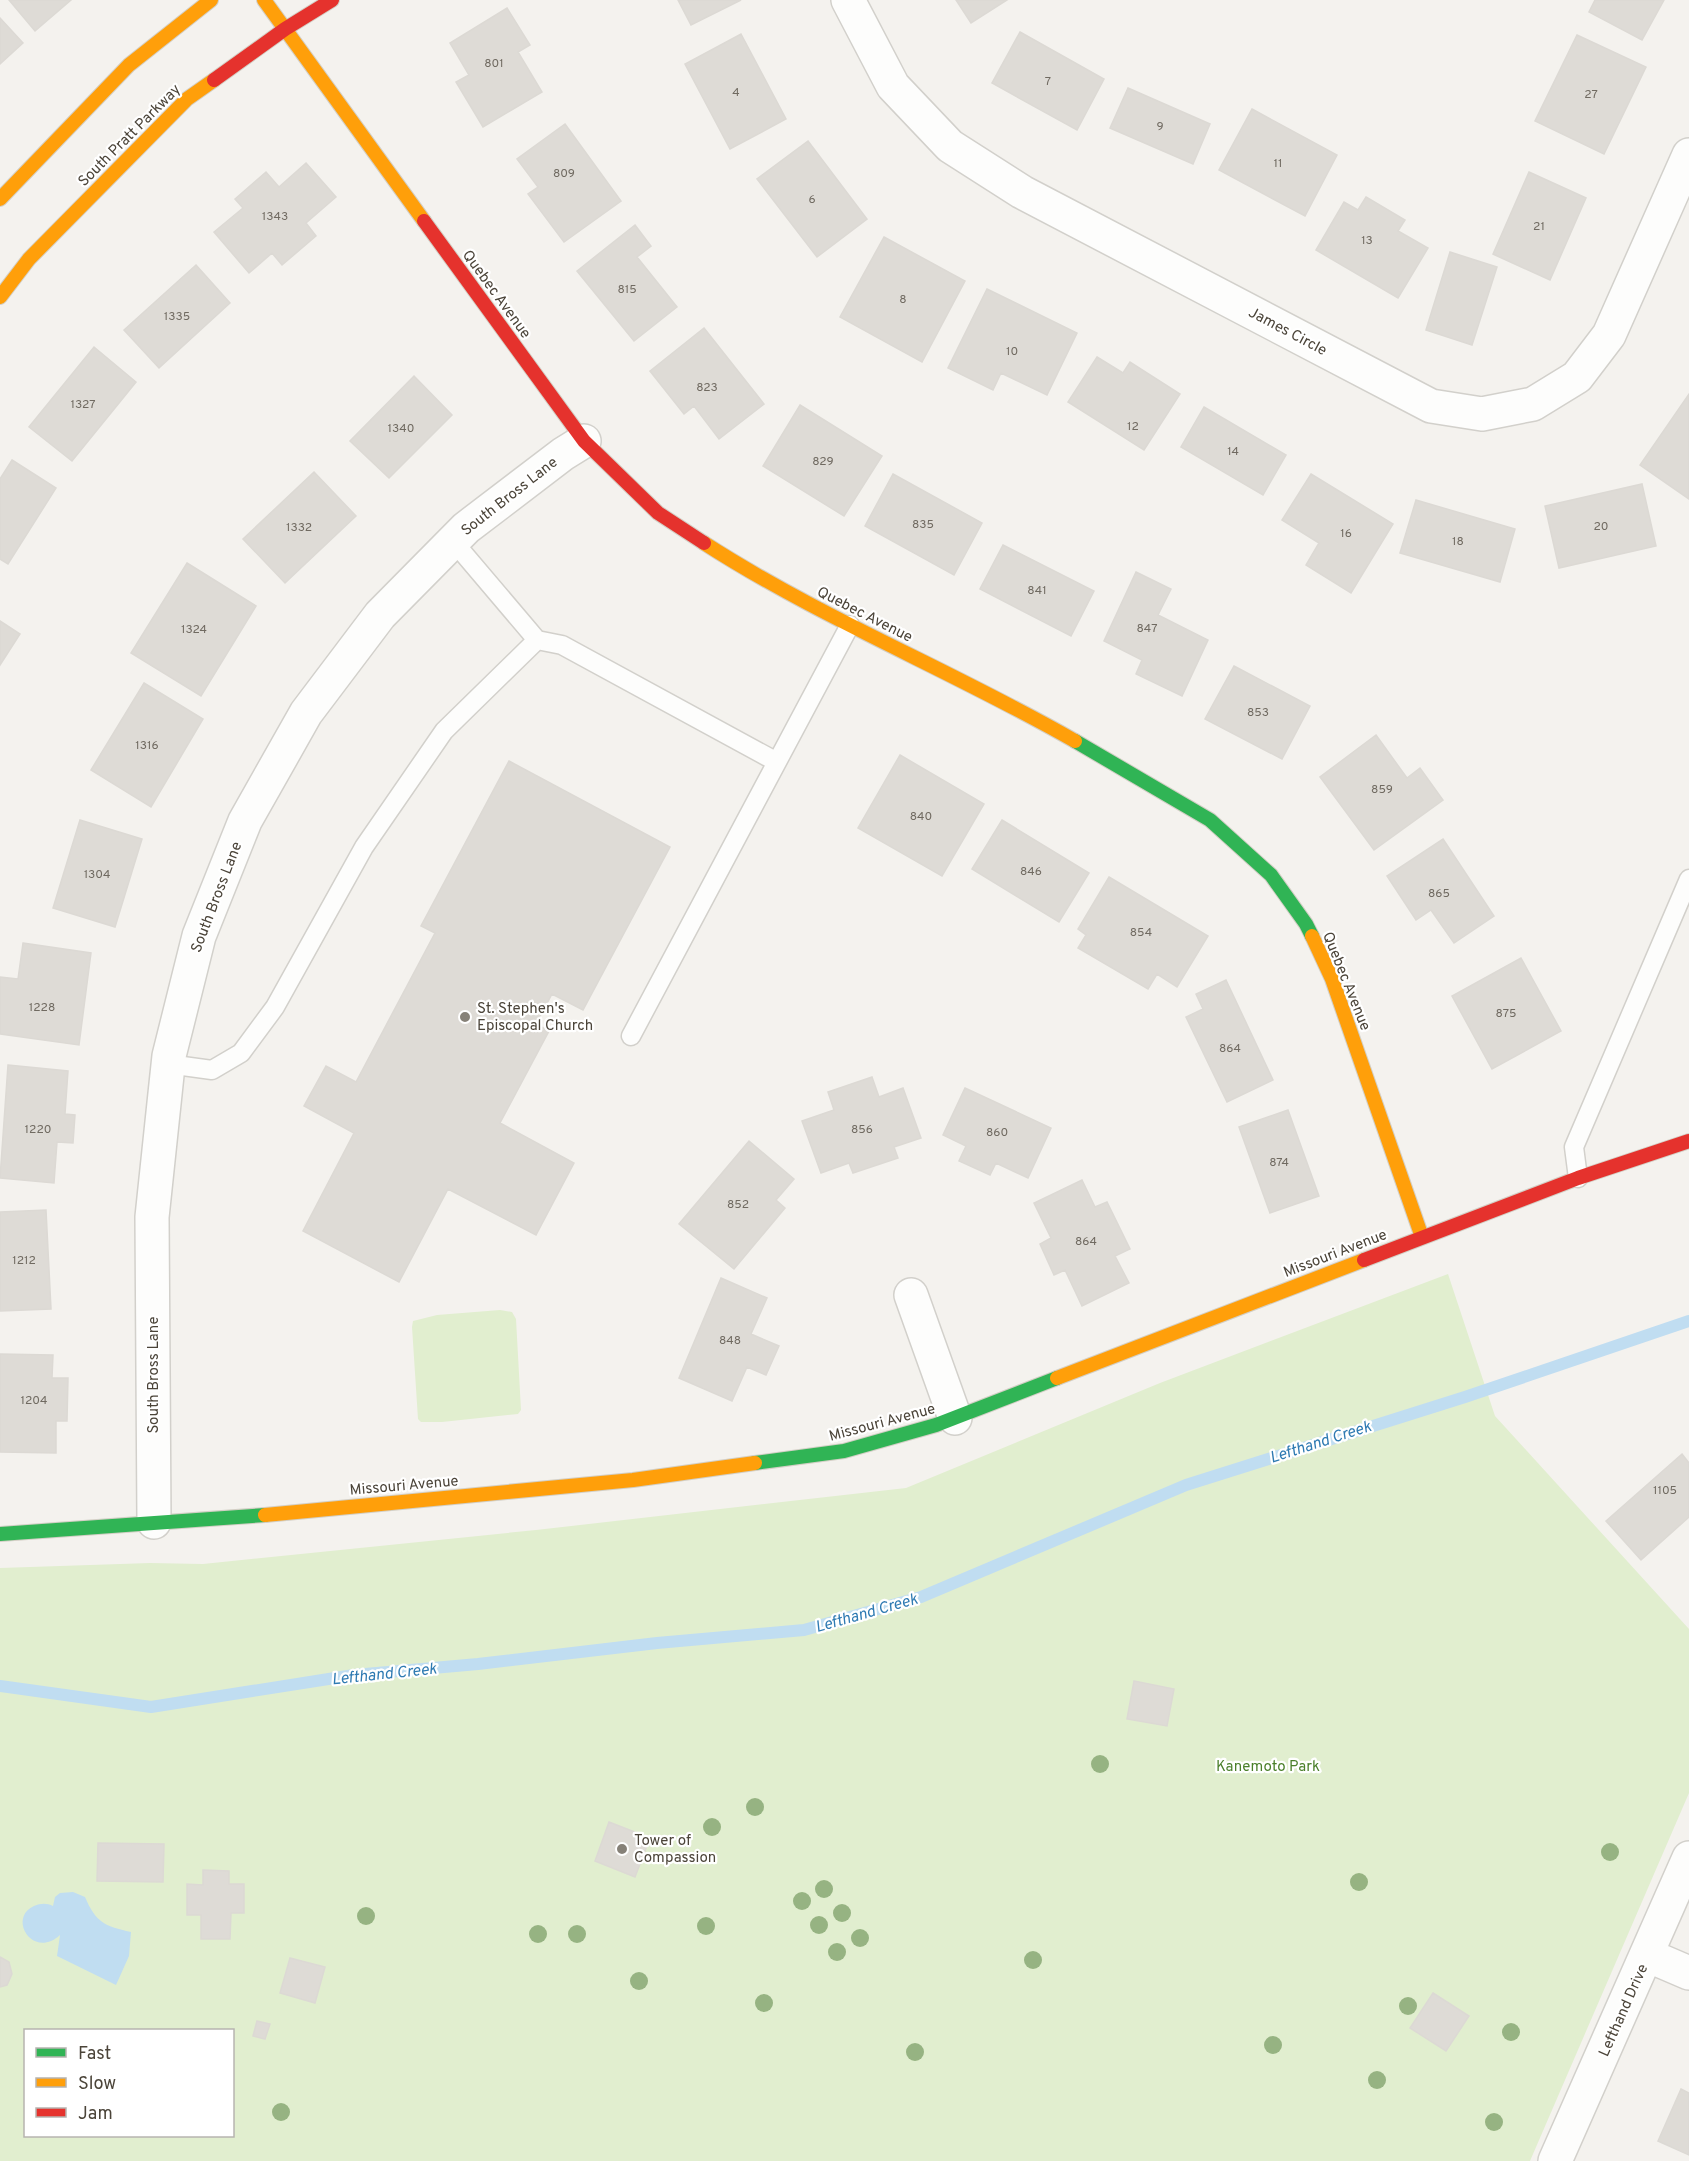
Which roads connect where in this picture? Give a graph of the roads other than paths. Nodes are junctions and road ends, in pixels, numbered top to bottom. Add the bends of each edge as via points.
1 (211, 0) edge
2 (264, 0) edge
3 (332, 0) edge
4 (848, 0) edge
5 (285, 29) junction
6 (1689, 156) edge
7 (0, 199) edge
8 (0, 297) edge
9 (584, 441) junction
10 (453, 541) junction
11 (849, 625) junction
12 (537, 640) junction
13 (777, 762) junction
14 (1689, 879) edge
15 (630, 1036) dead end
16 (168, 1064) junction
17 (1689, 1141) edge
18 (1578, 1178) junction
19 (1422, 1237) junction
20 (911, 1295) dead end
21 (955, 1418) junction
22 (154, 1522) junction
23 (0, 1534) edge
24 (1689, 1858) edge
25 (1647, 1955) junction
26 (1689, 1973) edge
27 (1555, 2161) edge

1 - 7 street via 129,65
2 - 5 street, Quebec Avenue
3 - 5 street, South Pratt Parkway
4 - 6 street, James Circle via 893,86 950,146 1022,192 1431,406 1482,414 1533,404 1576,377 1608,335
5 - 8 street, South Pratt Parkway via 188,99 29,259
5 - 9 street, Quebec Avenue
9 - 10 street, South Bross Lane
9 - 11 street, Quebec Avenue via 658,513 737,564
10 - 12 lane
10 - 16 street, South Bross Lane via 380,615 306,713 245,821 199,936
11 - 13 lane
11 - 19 street, Quebec Avenue via 1019,709 1210,820 1270,875 1306,924 1332,979
12 - 13 lane via 562,645
12 - 16 lane via 444,731 364,848 275,1007 241,1053 212,1070
13 - 15 lane
14 - 18 lane via 1574,1147
16 - 22 street, South Bross Lane via 152,1217
17 - 18 street, Missouri Avenue
18 - 19 street, Missouri Avenue
19 - 21 street, Missouri Avenue
20 - 21 street
21 - 22 street, Missouri Avenue via 844,1452 645,1479
22 - 23 street, Missouri Avenue
24 - 25 street, Lefthand Drive
25 - 26 street
25 - 27 street, Lefthand Drive

